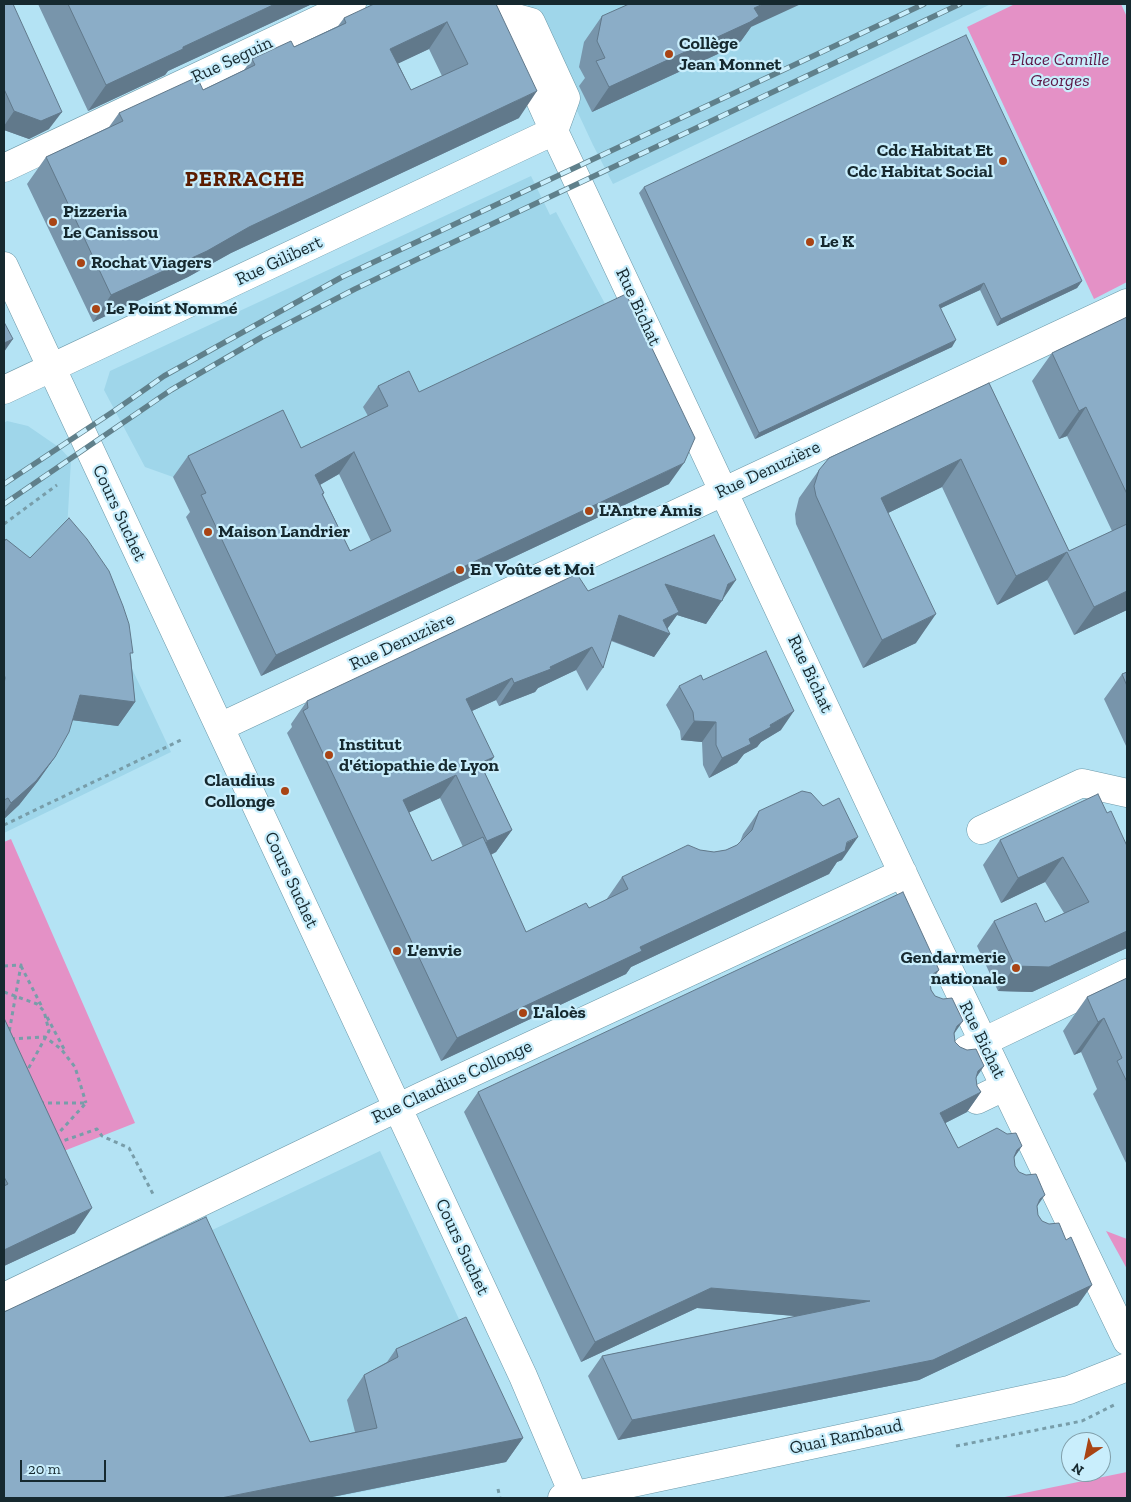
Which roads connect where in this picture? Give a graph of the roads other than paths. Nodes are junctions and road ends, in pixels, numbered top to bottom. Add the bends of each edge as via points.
1 (352, 4) edge
2 (499, 9) edge
3 (554, 131) junction
4 (4, 168) edge
5 (4, 266) edge
6 (1127, 303) edge
7 (50, 368) junction
8 (4, 390) edge
9 (724, 491) junction
10 (220, 727) junction
11 (1127, 792) edge
12 (982, 830) dead end
13 (903, 873) junction
14 (1127, 973) edge
15 (983, 1042) junction
16 (955, 1054) edge
17 (1004, 1087) junction
18 (977, 1100) edge
19 (398, 1108) junction
20 (4, 1296) edge
21 (1127, 1341) edge
22 (1127, 1367) edge
23 (568, 1497) edge

1 - 4 street, Rue Seguin
2 - 3 street, Rue Bichat
3 - 7 street, Rue Gilibert
3 - 9 street, Rue Bichat
5 - 7 street, Cours Suchet
6 - 9 street, Rue Denuzière
7 - 8 street, Rue Gilibert
7 - 10 street, Cours Suchet
9 - 10 street, Rue Denuzière
9 - 13 street, Rue Bichat
10 - 19 street, Cours Suchet
11 - 12 street via 1077,776
13 - 15 street, Rue Bichat via 948,996
13 - 19 street, Rue Claudius Collonge
14 - 15 street
15 - 16 street
15 - 17 street, Rue Bichat
17 - 18 street
17 - 21 street, Rue Bichat via 1012,1132 1056,1222
19 - 20 street, Rue Claudius Collonge
19 - 23 street, Cours Suchet via 522,1376
22 - 23 street, Quai Rambaud via 1069,1390

